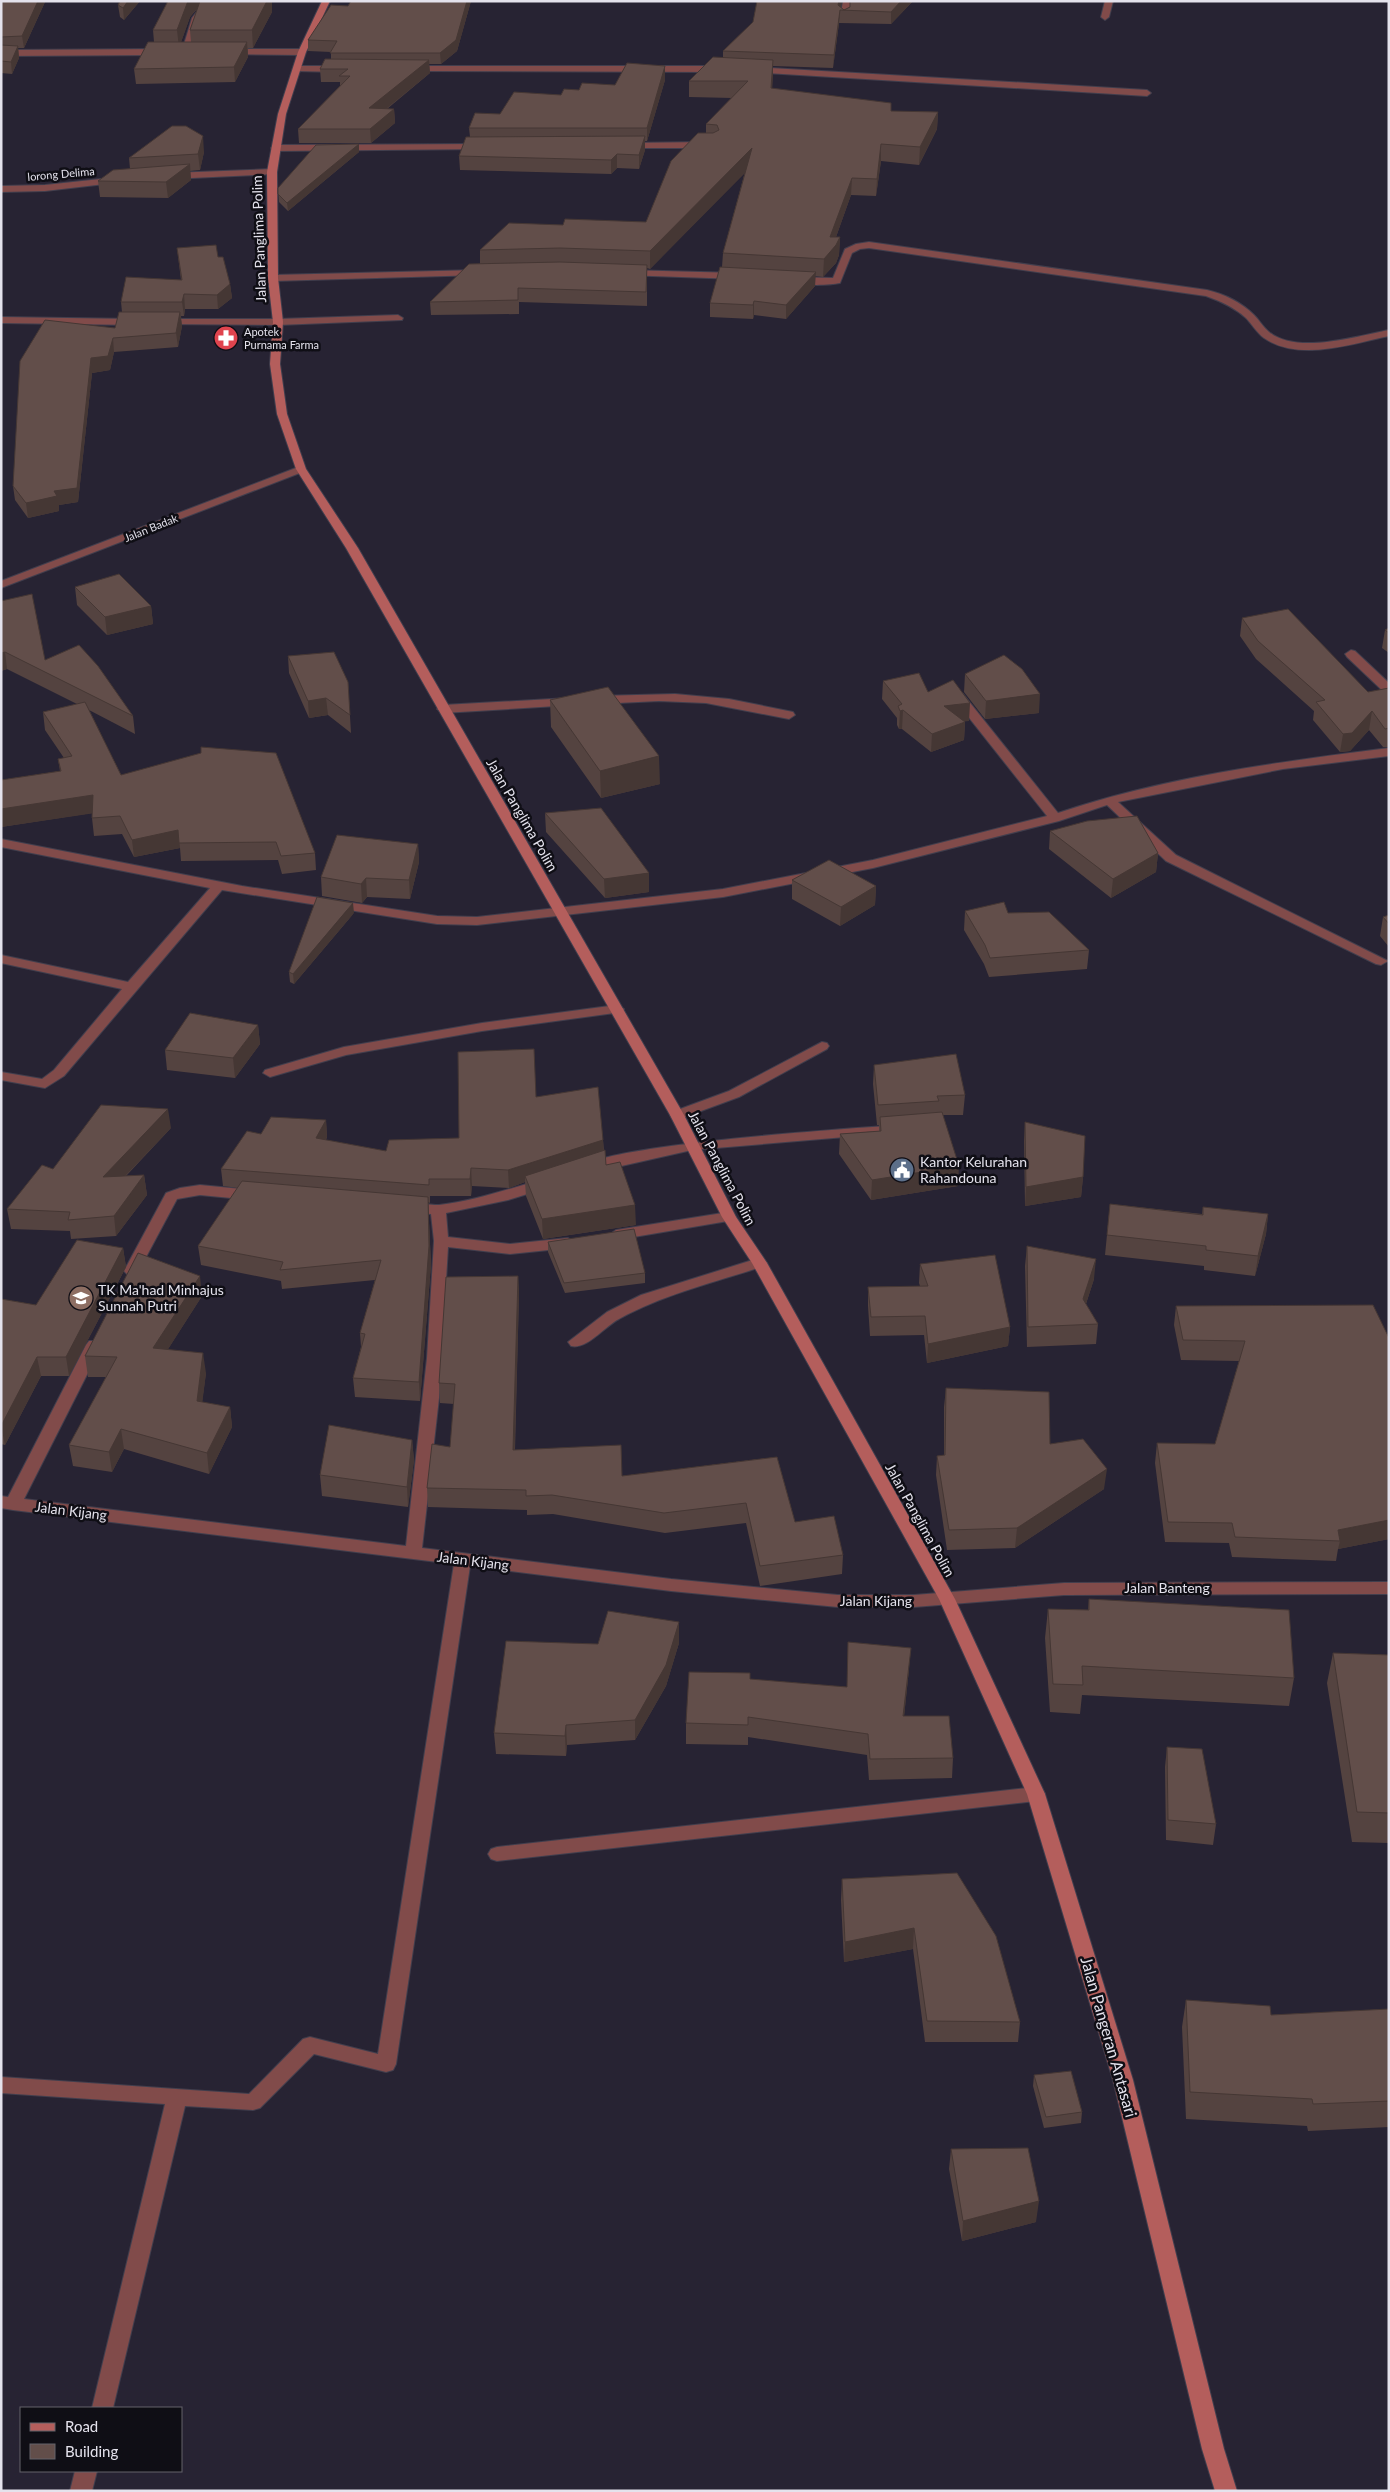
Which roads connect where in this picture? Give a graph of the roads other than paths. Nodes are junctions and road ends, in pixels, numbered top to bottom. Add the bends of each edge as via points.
1 (210, 1) edge
2 (326, 1) edge
3 (847, 1) edge
4 (1109, 1) edge
5 (1105, 17) dead end
6 (844, 18) edge
7 (184, 52) junction
8 (194, 52) edge
9 (213, 52) edge
10 (302, 52) junction
11 (1, 53) edge
12 (298, 69) junction
13 (348, 69) edge
14 (397, 69) edge
15 (1147, 93) dead end
16 (712, 145) edge
17 (618, 146) edge
18 (493, 147) edge
19 (276, 148) junction
20 (272, 172) junction
21 (158, 176) edge
22 (129, 179) edge
23 (1, 189) edge
24 (490, 273) edge
25 (616, 273) edge
26 (753, 277) edge
27 (272, 278) junction
28 (781, 279) edge
29 (398, 318) dead end
30 (1, 320) edge
31 (278, 322) junction
32 (1389, 333) edge
33 (301, 469) junction
34 (1, 585) edge
35 (1351, 654) dead end
36 (1389, 690) edge
37 (959, 697) edge
38 (444, 709) junction
39 (789, 715) dead end
40 (1389, 752) edge
41 (1109, 800) junction
42 (1055, 818) junction
43 (1, 843) edge
44 (219, 885) junction
45 (560, 912) junction
46 (1, 959) edge
47 (1381, 961) dead end
48 (133, 987) junction
49 (617, 1009) junction
50 (822, 1046) dead end
51 (270, 1072) dead end
52 (1, 1076) edge
53 (677, 1115) junction
54 (914, 1128) edge
55 (692, 1146) junction
56 (576, 1173) edge
57 (558, 1179) edge
58 (269, 1196) edge
59 (398, 1207) edge
60 (438, 1210) junction
61 (729, 1217) junction
62 (603, 1237) edge
63 (583, 1240) edge
64 (441, 1241) junction
65 (759, 1264) junction
66 (126, 1284) edge
67 (103, 1328) edge
68 (576, 1342) dead end
69 (7, 1503) edge
70 (413, 1554) junction
71 (463, 1560) junction
72 (1389, 1588) edge
73 (947, 1599) junction
74 (1036, 1794) junction
75 (497, 1854) dead end
76 (1, 2085) edge
77 (177, 2097) junction
78 (102, 2407) edge
79 (86, 2472) edge
80 (82, 2491) edge
81 (1226, 2491) edge

1 - 7 street via 200,8 195,17
2 - 10 street, Jalan Panglima Polim
3 - 6 street
4 - 5 street
7 - 8 street
7 - 11 street
9 - 10 street
10 - 12 street, Jalan Panglima Polim
12 - 13 street
12 - 19 street, Jalan Panglima Polim via 282,114
14 - 15 street via 736,70
16 - 17 street
18 - 19 street
19 - 20 street, Jalan Panglima Polim
20 - 21 street
20 - 27 street, Jalan Panglima Polim
22 - 23 street, lorong Delima
24 - 27 street
25 - 26 street
27 - 31 street, Jalan Panglima Polim
28 - 32 street via 834,282 839,278 846,252 852,247 869,245 1207,293 1229,300 1269,337 1286,344 1318,345
29 - 31 street
30 - 31 street
31 - 33 street, Jalan Panglima Polim via 275,364 282,414
33 - 34 street, Jalan Badak
33 - 38 street, Jalan Panglima Polim via 352,548
35 - 36 street
37 - 42 street
38 - 39 street via 646,697 722,701
38 - 45 street, Jalan Panglima Polim
40 - 41 street via 1283,765
41 - 42 street
41 - 47 street via 1172,858
42 - 45 street via 873,864 723,893
43 - 44 street
44 - 45 street via 437,920 477,921
44 - 48 street
45 - 49 street, Jalan Panglima Polim
46 - 48 street
48 - 52 street via 59,1073 45,1084
49 - 51 street via 362,1047
49 - 53 street, Jalan Panglima Polim
50 - 53 street via 734,1094
53 - 55 street, Jalan Panglima Polim
54 - 55 street
55 - 56 street via 602,1164
55 - 61 street, Jalan Panglima Polim
57 - 60 street via 508,1195
58 - 66 street via 192,1190 171,1196
59 - 60 street
60 - 64 street
61 - 62 street
61 - 65 street, Jalan Panglima Polim
63 - 64 street via 510,1249
64 - 70 street via 439,1321 431,1416
65 - 68 street via 646,1300 612,1316
65 - 73 street, Jalan Panglima Polim
67 - 69 street
69 - 70 street, Jalan Kijang
70 - 71 street, Jalan Kijang
71 - 73 street, Jalan Kijang via 838,1601
71 - 77 street via 386,2064 310,2045 253,2102
72 - 73 street, Jalan Banteng via 1064,1589
73 - 74 street, Jalan Pangeran Antasari
74 - 75 street
74 - 81 street, Jalan Pangeran Antasari via 1123,2080
76 - 77 street
77 - 78 street
79 - 80 street

